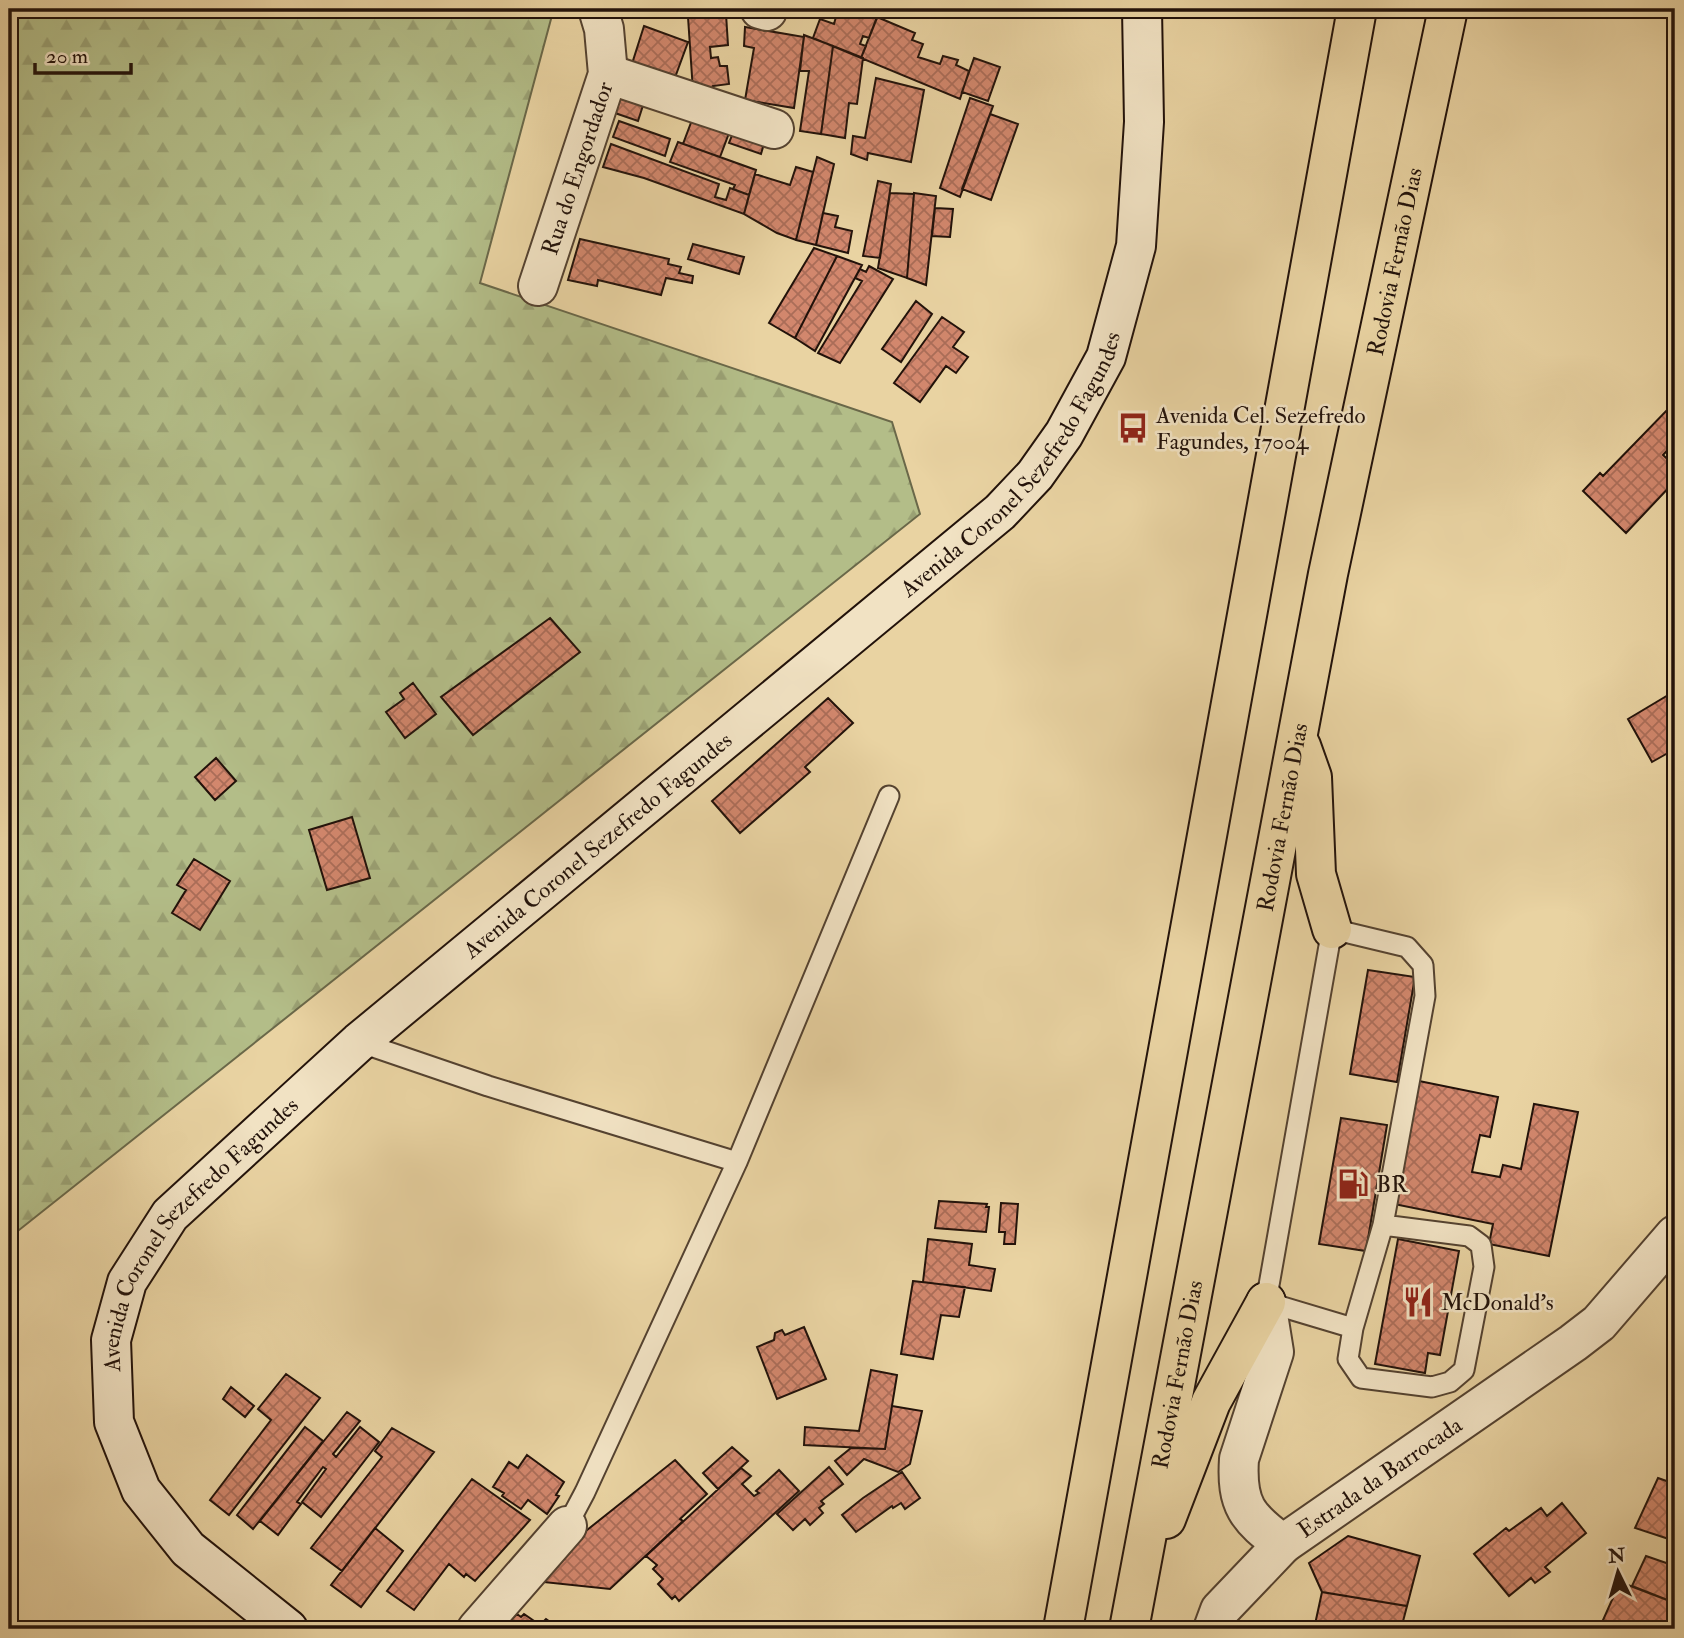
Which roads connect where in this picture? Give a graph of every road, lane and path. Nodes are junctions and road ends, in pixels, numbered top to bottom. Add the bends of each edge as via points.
1 (598, 9) edge
2 (1142, 9) edge
3 (1357, 9) edge
4 (1448, 9) edge
5 (608, 74) junction
6 (774, 129) dead end
7 (538, 286) dead end
8 (1297, 733) junction
9 (889, 796) dead end
10 (1332, 929) junction
11 (359, 1042) junction
12 (737, 1162) junction
13 (1383, 1225) junction
14 (1675, 1235) edge
15 (1266, 1302) junction
16 (1353, 1328) junction
17 (567, 1526) joint
18 (1283, 1544) junction
19 (1140, 1567) junction
20 (288, 1629) edge
21 (477, 1629) edge
22 (1063, 1629) edge
23 (1129, 1629) edge
24 (1213, 1629) edge

1 - 5 main road, Rua do Engordador
2 - 11 main road, Avenida Coronel Sezefredo Fagundes via 1144,122 1136,246 1106,357 1064,434 1035,475 1000,512
3 - 22 highway
4 - 8 highway, Rodovia Fernão Dias
5 - 6 main road
5 - 7 main road, Rua do Engordador
8 - 10 highway via 1312,777 1316,874
8 - 19 highway, Rodovia Fernão Dias
9 - 12 lane
10 - 13 lane via 1407,947 1423,965 1425,996
10 - 15 lane
11 - 12 lane
11 - 20 main road, Avenida Coronel Sezefredo Fagundes via 170,1214 127,1282 111,1340 114,1422 141,1490 188,1549
12 - 17 lane
13 - 16 lane
13 - 16 lane via 1469,1236 1481,1245 1483,1267 1464,1370 1450,1382 1432,1387 1361,1378 1348,1359
14 - 18 main road, Estrada da Barrocada via 1599,1323
15 - 16 lane
15 - 18 main road, Estrada da Barrocada via 1274,1352 1239,1459 1238,1475 1241,1503 1259,1527
15 - 19 highway via 1221,1381 1167,1517
17 - 21 main road
18 - 24 main road via 1220,1610
19 - 23 highway, Rodovia Fernão Dias

